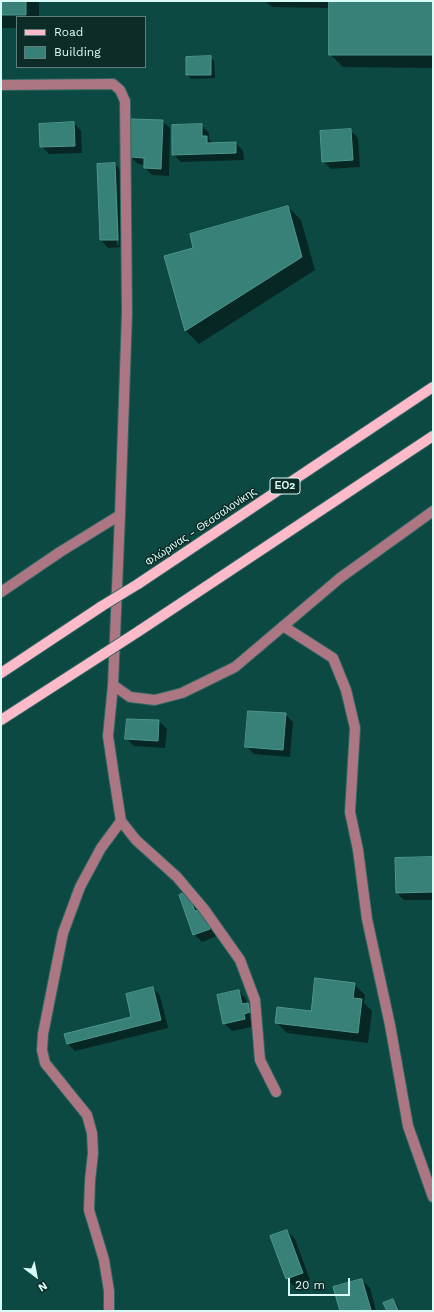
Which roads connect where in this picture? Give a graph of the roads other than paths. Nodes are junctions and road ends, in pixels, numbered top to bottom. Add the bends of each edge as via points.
1 (1, 85) edge
2 (433, 387) edge
3 (433, 436) edge
4 (433, 511) edge
5 (120, 515) junction
6 (1, 592) edge
7 (283, 626) junction
8 (1, 673) edge
9 (113, 685) junction
10 (1, 720) edge
11 (121, 821) junction
12 (276, 1092) dead end
13 (433, 1197) edge
14 (109, 1311) edge

1 - 5 street via 113,84 120,90 125,101 127,313
2 - 8 main road, Φλώρινας - Θεσσαλονίκης / ΕΟ2, bridge
3 - 10 main road, bridge
4 - 7 street via 340,578
5 - 6 street
5 - 9 street
7 - 9 street via 235,667 182,693 155,700 130,697
7 - 13 street via 333,658 346,690 355,728 350,812 367,919 408,1126
9 - 11 street via 108,736
11 - 12 street via 136,840 177,877 204,909 240,960 254,1000 260,1060
11 - 14 street via 101,848 80,887 63,933 42,1050 45,1063 87,1115 92,1133 89,1210 104,1260

